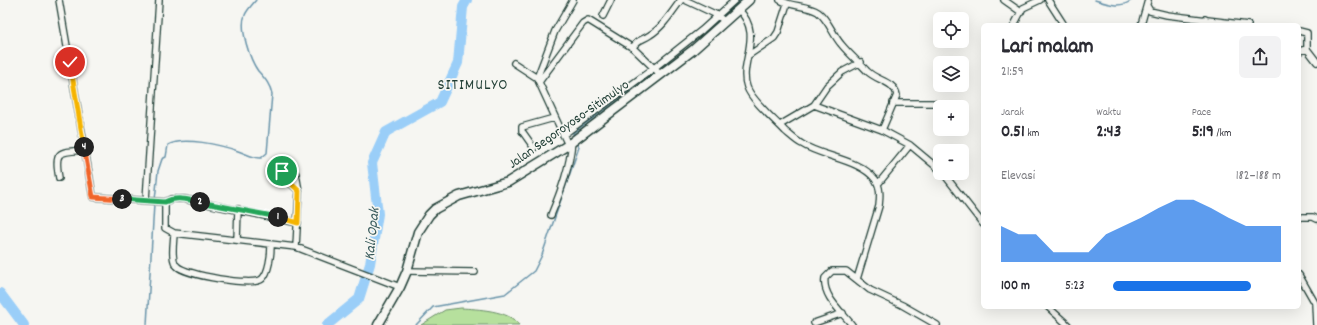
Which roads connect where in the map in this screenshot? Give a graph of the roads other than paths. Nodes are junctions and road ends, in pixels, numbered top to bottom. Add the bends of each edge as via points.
1 (59, 0) edge
2 (159, 0) edge
3 (573, 0) edge
4 (611, 0) edge
5 (682, 0) edge
6 (685, 0) edge
7 (735, 0) edge
8 (749, 0) edge
9 (780, 0) edge
10 (1004, 0) edge
11 (1040, 0) edge
12 (1048, 0) edge
13 (1148, 3) edge
14 (787, 4) junction
15 (738, 9) junction
16 (1021, 12) junction
17 (603, 16) dead end
18 (717, 16) junction
19 (1191, 18) junction
20 (724, 21) junction
21 (1205, 22) edge
22 (1015, 23) edge
23 (1063, 23) edge
24 (1142, 23) edge
25 (1190, 23) edge
26 (1221, 23) edge
27 (1301, 32) edge
28 (633, 48) junction
29 (1307, 50) junction
30 (1301, 51) edge
31 (749, 55) junction
32 (861, 62) junction
33 (1317, 62) edge
34 (514, 63) dead end
35 (654, 68) junction
36 (661, 75) junction
37 (538, 80) junction
38 (893, 103) junction
39 (933, 103) dead end
40 (814, 105) junction
41 (554, 118) junction
42 (780, 125) junction
43 (882, 130) junction
44 (563, 135) junction
45 (570, 143) junction
46 (910, 145) junction
47 (534, 148) dead end
48 (85, 150) junction
49 (933, 164) edge
50 (282, 171) dead end
51 (296, 174) dead end
52 (59, 178) dead end
53 (948, 180) edge
54 (878, 184) junction
55 (299, 191) junction
56 (146, 200) junction
57 (165, 202) junction
58 (238, 209) junction
59 (551, 215) dead end
60 (1301, 217) edge
61 (1317, 219) edge
62 (981, 221) edge
63 (298, 223) junction
64 (174, 233) junction
65 (237, 240) junction
66 (271, 245) junction
67 (296, 247) junction
68 (407, 271) junction
69 (475, 272) dead end
70 (1301, 278) edge
71 (857, 279) junction
72 (400, 288) junction
73 (1314, 296) edge
74 (1050, 309) edge
75 (1316, 311) edge
76 (843, 313) junction
77 (814, 323) dead end
78 (378, 325) edge
79 (852, 325) edge
80 (936, 325) edge
81 (1068, 325) edge
82 (1316, 325) edge

1 - 48 street
2 - 56 street
3 - 37 street via 556,28
4 - 17 street
5 - 28 street via 660,27 636,43
6 - 18 street
7 - 18 street
8 - 15 main road, Jalan Segoroyoso-Sitimulyo
9 - 14 street
10 - 16 street
11 - 16 street via 1026,6
12 - 23 street
13 - 19 street via 1150,11
13 - 24 street
14 - 31 street via 774,38
14 - 32 street via 816,11 822,15 841,44
15 - 20 main road, Jalan Segoroyoso-Sitimulyo
15 - 31 street via 748,23
16 - 22 street
18 - 20 street
18 - 35 street
19 - 21 street
19 - 25 street
20 - 36 main road, Jalan Segoroyoso-Sitimulyo
21 - 26 street
27 - 29 street via 1307,33
28 - 35 street
28 - 37 street via 591,21 587,21
29 - 30 street
29 - 33 street
31 - 42 street via 746,79 750,93
32 - 38 street via 874,77 896,89 897,95
32 - 40 street via 842,72 827,86
34 - 37 street
35 - 36 street
35 - 44 street
36 - 45 main road, Jalan Segoroyoso-Sitimulyo
37 - 41 street
38 - 39 street
38 - 43 street
40 - 42 street
40 - 43 street
41 - 44 street
41 - 47 street via 522,127
42 - 54 street via 802,145 857,166 872,176
43 - 46 street
44 - 45 street
45 - 59 street via 573,150 568,170
45 - 68 main road, Jalan Segoroyoso-Sitimulyo via 517,178 498,186 459,196 435,209 418,232
46 - 49 street
46 - 54 street
48 - 52 street via 59,154 56,161
48 - 56 street via 93,197
50 - 55 street via 284,177
51 - 55 street
53 - 62 street
54 - 71 street via 879,206
55 - 63 street
56 - 57 street
57 - 58 street via 171,199 184,199
57 - 64 street via 165,228
58 - 63 street
58 - 65 street
60 - 61 street
63 - 67 street
64 - 65 street
64 - 66 street via 176,266 205,276 228,279 255,282 261,280 270,263
65 - 66 street
66 - 67 street
67 - 72 street
68 - 69 street
68 - 72 main road, Jalan Segoroyoso-Sitimulyo
70 - 73 street
71 - 76 street via 846,271 839,270 832,271 825,278 828,295
71 - 80 street via 870,290
72 - 78 main road, Jalan Segoroyoso-Sitimulyo
73 - 75 street
74 - 81 street
75 - 82 street
76 - 77 street
76 - 79 street

